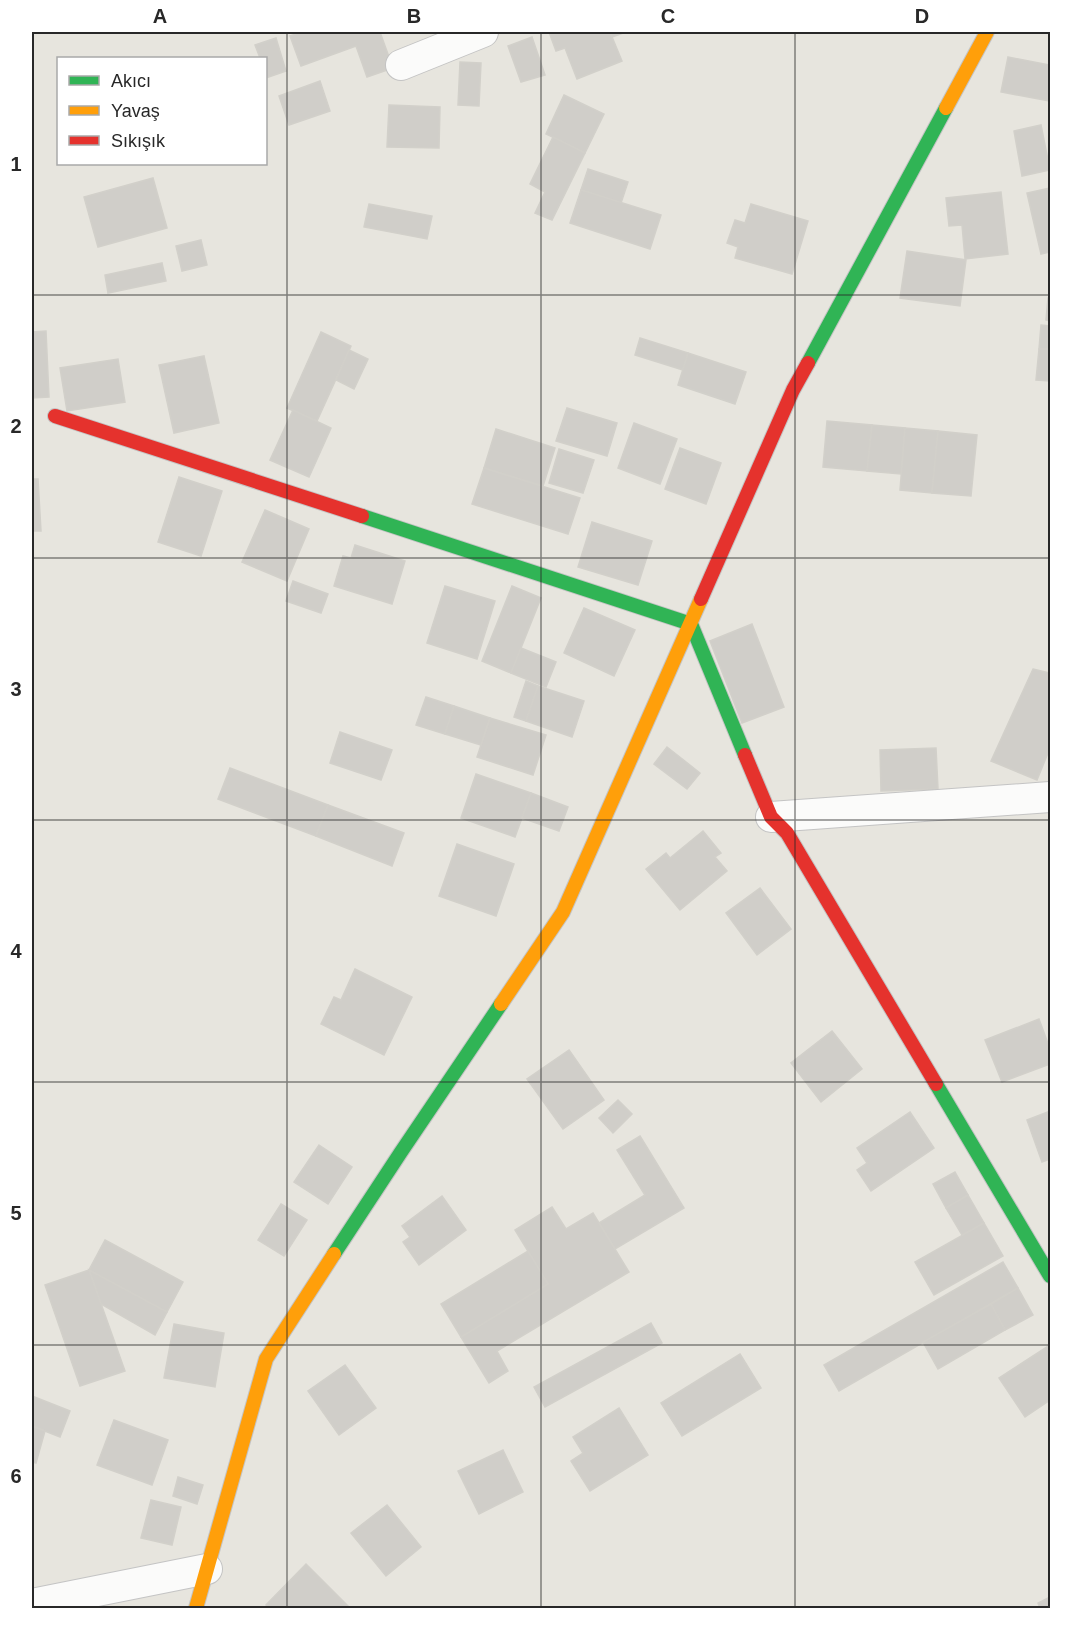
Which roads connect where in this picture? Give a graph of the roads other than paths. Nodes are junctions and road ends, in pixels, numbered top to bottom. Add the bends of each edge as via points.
1 (483, 32) edge
2 (987, 32) edge
3 (401, 65) dead end
4 (55, 416) dead end
5 (691, 624) junction
6 (1050, 796) edge
7 (771, 817) junction
8 (1050, 1276) edge
9 (207, 1569) junction
10 (32, 1604) edge
11 (196, 1608) edge

1 - 3 street
2 - 5 street via 793,390
4 - 5 street
5 - 7 street
5 - 9 street via 562,912 266,1359
6 - 7 street
7 - 8 street via 787,833
9 - 10 street
9 - 11 street

